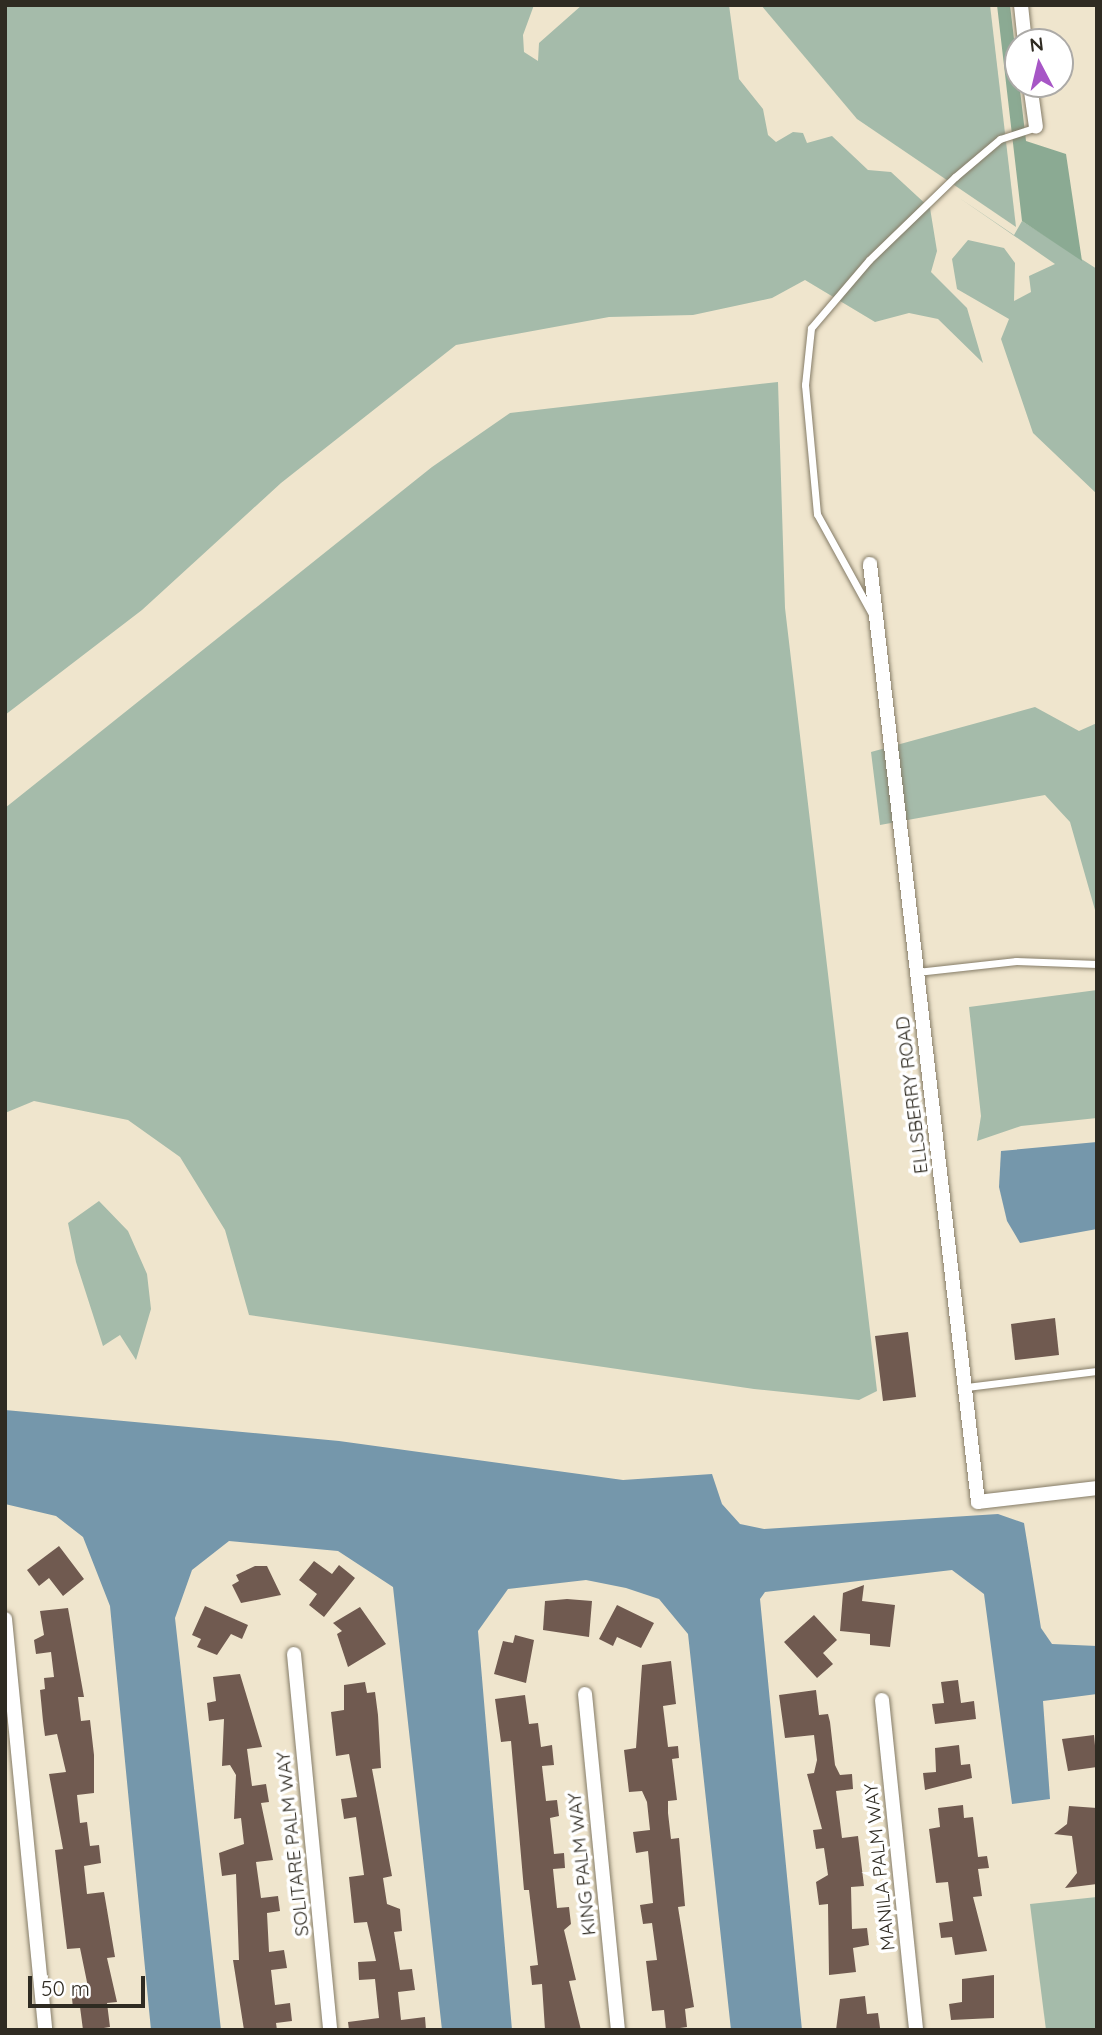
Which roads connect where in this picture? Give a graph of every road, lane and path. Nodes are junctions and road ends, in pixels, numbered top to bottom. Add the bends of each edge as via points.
1 (1021, 5) edge
2 (1023, 28) edge
3 (1032, 98) edge
4 (1036, 127) joint
5 (870, 564) dead end
6 (876, 620) junction
7 (1097, 964) edge
8 (917, 972) junction
9 (1097, 1371) edge
10 (965, 1388) junction
11 (1097, 1488) edge
12 (5, 1619) edge
13 (294, 1654) dead end
14 (585, 1694) dead end
15 (882, 1700) dead end
16 (45, 2030) edge
17 (330, 2030) edge
18 (618, 2030) edge
19 (916, 2030) edge

1 - 2 street
3 - 4 street
4 - 6 lane via 1000,139 955,177 869,260 811,328 805,385 817,514
5 - 6 street, ELLSBERRY ROAD
6 - 8 street, ELLSBERRY ROAD
7 - 8 lane via 1016,961
8 - 10 street, ELLSBERRY ROAD
9 - 10 lane
10 - 11 street, ELLSBERRY ROAD via 978,1502
12 - 16 street
13 - 17 street, SOLITARE PALM WAY
14 - 18 street, KING PALM WAY
15 - 19 street, MANILA PALM WAY

